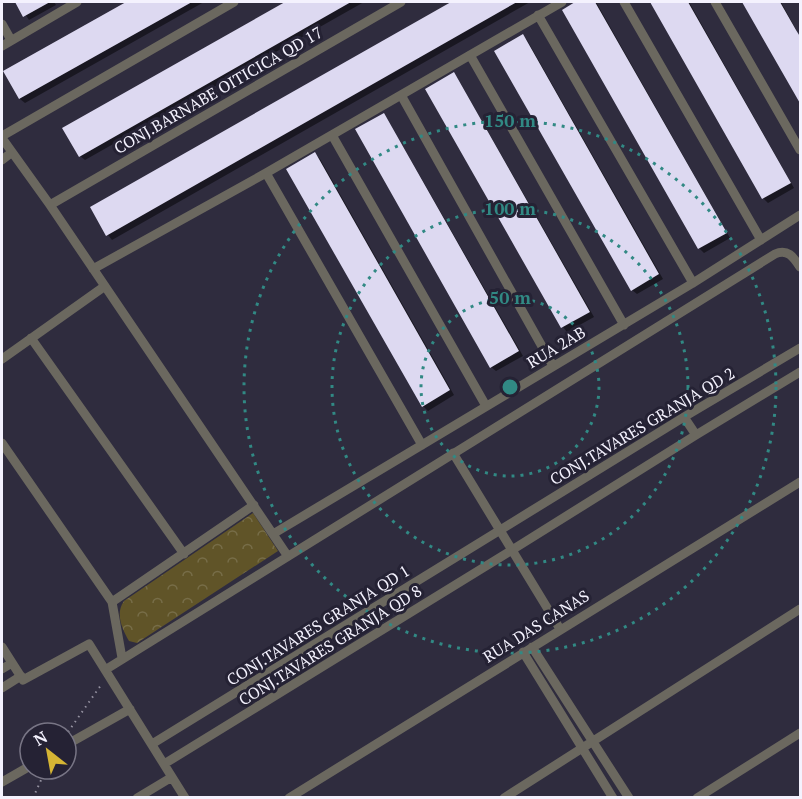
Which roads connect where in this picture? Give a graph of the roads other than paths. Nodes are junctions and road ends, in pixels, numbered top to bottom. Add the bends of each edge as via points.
1 (77, 2) edge
2 (234, 2) edge
3 (401, 2) edge
4 (562, 2) edge
5 (624, 2) edge
6 (715, 2) edge
7 (538, 15) junction
8 (2, 24) edge
9 (11, 40) junction
10 (2, 46) edge
11 (470, 55) junction
12 (401, 95) junction
13 (332, 135) junction
14 (2, 137) edge
15 (801, 150) edge
16 (11, 153) junction
17 (2, 160) edge
18 (266, 173) junction
19 (50, 205) junction
20 (801, 215) edge
21 (761, 240) junction
22 (801, 267) edge
23 (93, 270) junction
24 (693, 283) junction
25 (105, 286) junction
26 (624, 325) junction
27 (31, 338) junction
28 (801, 348) edge
29 (2, 358) edge
30 (553, 366) junction
31 (801, 372) edge
32 (486, 406) junction
33 (684, 417) junction
34 (696, 435) junction
35 (2, 442) edge
36 (422, 446) junction
37 (453, 453) junction
38 (801, 482) edge
39 (254, 506) junction
40 (500, 530) junction
41 (273, 534) junction
42 (512, 550) junction
43 (184, 554) junction
44 (287, 555) junction
45 (111, 602) junction
46 (801, 609) edge
47 (560, 629) junction
48 (2, 646) edge
49 (527, 649) junction
50 (122, 658) junction
51 (12, 663) junction
52 (2, 669) edge
53 (106, 673) junction
54 (21, 676) junction
55 (2, 688) edge
56 (130, 709) junction
57 (801, 733) edge
58 (78, 738) edge
59 (593, 741) junction
60 (152, 744) junction
61 (583, 747) junction
62 (164, 764) junction
63 (18, 773) edge
64 (172, 777) junction
65 (2, 782) edge
66 (137, 798) edge
67 (185, 798) edge
68 (289, 798) edge
69 (504, 798) edge
70 (613, 798) edge
71 (629, 798) edge
72 (697, 798) edge

1 - 9 street
2 - 14 street
3 - 19 street, CONJ.BARNABE OITICICA QD 17
4 - 7 street
5 - 21 street
6 - 15 street
7 - 11 street
7 - 24 street
8 - 9 street
9 - 10 street
11 - 12 street
11 - 26 street
12 - 13 street
12 - 30 street
13 - 18 street
13 - 32 street
14 - 16 street
16 - 17 street
16 - 19 street
18 - 23 street
18 - 36 street
19 - 23 street
20 - 21 street, RUA 2AB
21 - 24 street, RUA 2AB
22 - 37 street via 792,255 775,254
23 - 25 street
24 - 26 street, RUA 2AB
25 - 27 street
25 - 39 street
26 - 30 street, RUA 2AB
27 - 29 street
27 - 43 street
28 - 33 street, CONJ.TAVARES GRANJA QD 2
30 - 32 street, RUA 2AB
31 - 34 street, CONJ.TAVARES GRANJA QD 8
32 - 36 street, RUA 2AB
33 - 34 street
33 - 40 street, CONJ.TAVARES GRANJA QD 2
34 - 42 street, CONJ.TAVARES GRANJA QD 8
35 - 45 street
36 - 41 street, RUA 2AB
37 - 40 street
37 - 44 street
38 - 47 street, RUA DAS CANAS
39 - 41 street
39 - 43 street
40 - 42 street
40 - 60 street, CONJ.TAVARES GRANJA QD 1
41 - 44 street
42 - 47 street
42 - 62 street, CONJ.TAVARES GRANJA QD 8
43 - 45 street
44 - 50 street
45 - 50 street
46 - 59 street
47 - 49 street, RUA DAS CANAS
48 - 51 street
49 - 59 street
49 - 61 street
49 - 68 street, RUA DAS CANAS
50 - 53 street
51 - 52 street
51 - 54 street
53 - 54 street via 89,644 23,680
53 - 56 street
54 - 55 street
56 - 58 street
56 - 60 street
57 - 72 street
59 - 61 street
59 - 71 street
60 - 62 street
61 - 69 street
61 - 70 street
62 - 64 street
63 - 65 street
64 - 66 street
64 - 67 street

